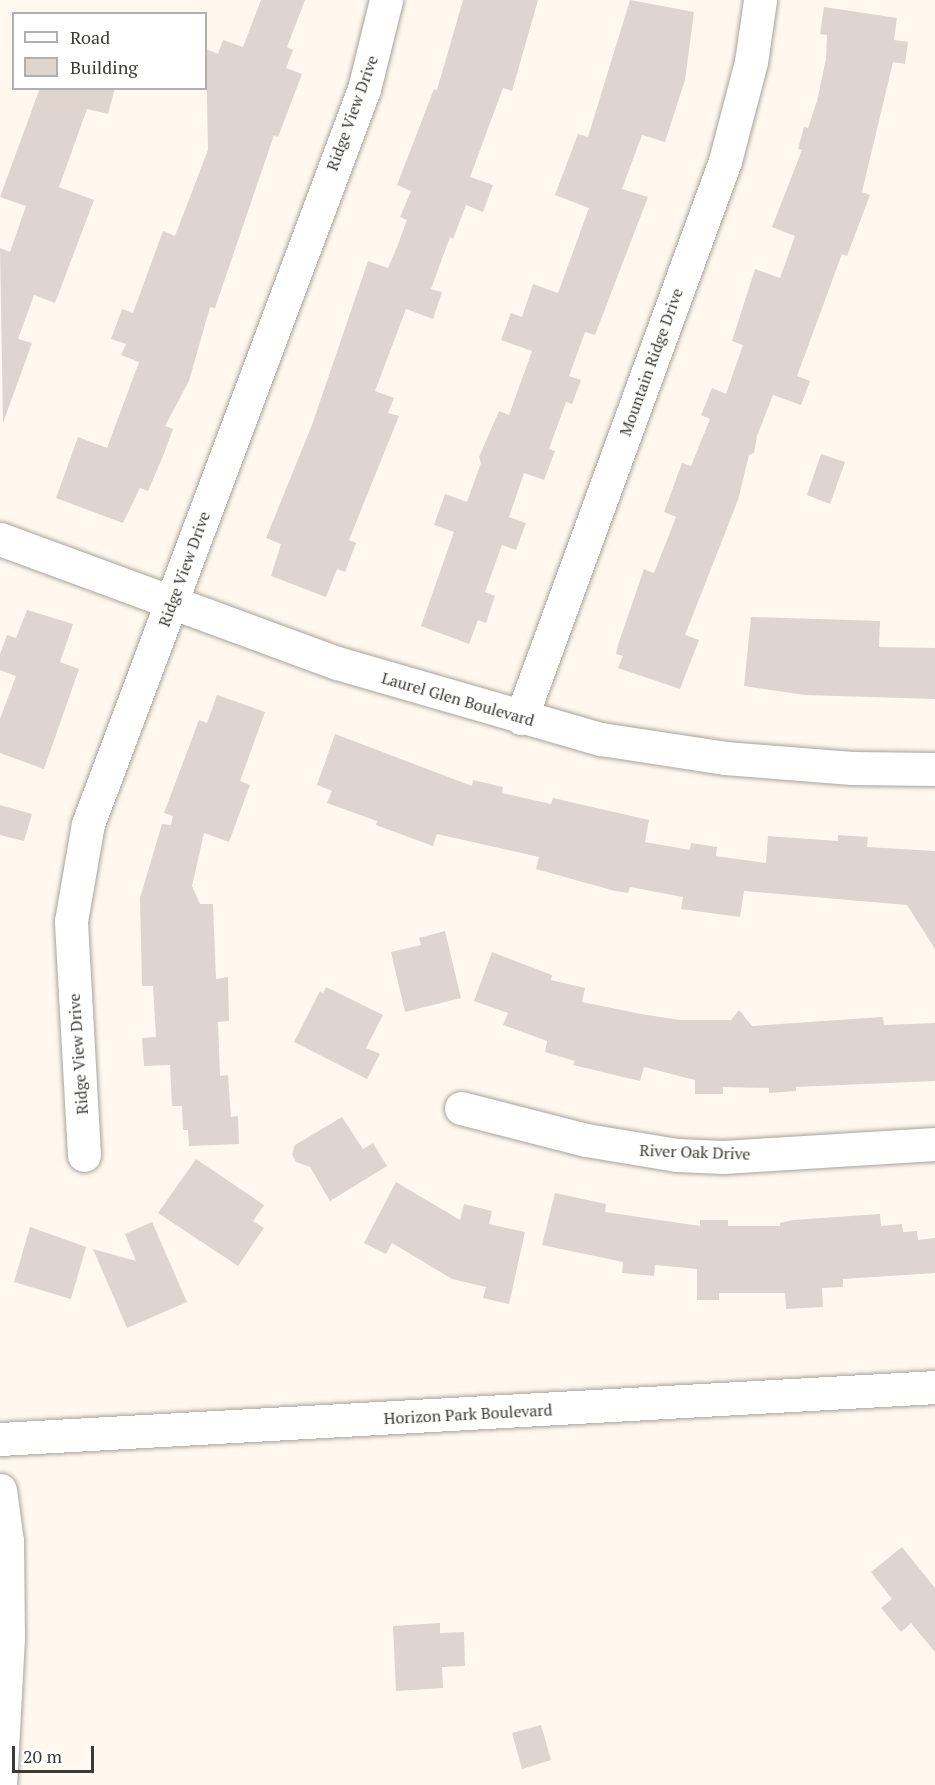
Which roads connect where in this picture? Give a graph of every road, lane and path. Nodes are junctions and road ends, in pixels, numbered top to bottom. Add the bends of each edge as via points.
1 (386, 0) edge
2 (760, 0) edge
3 (0, 539) edge
4 (171, 603) junction
5 (521, 718) junction
6 (935, 769) edge
7 (461, 1108) dead end
8 (935, 1144) edge
9 (84, 1155) dead end
10 (935, 1387) edge
11 (0, 1439) edge
12 (0, 1490) edge
13 (0, 1785) edge

1 - 4 street, Ridge View Drive via 364,89
2 - 5 street, Mountain Ridge Drive via 751,62 725,161
3 - 4 street, Laurel Glen Boulevard
4 - 5 street, Laurel Glen Boulevard via 337,663
4 - 9 street, Ridge View Drive via 88,824 74,889 71,954
5 - 6 street, Laurel Glen Boulevard via 601,739 725,758 852,768
7 - 8 street, River Oak Drive via 586,1140 677,1155 723,1157
10 - 11 street, Horizon Park Boulevard
12 - 13 street via 7,1540 8,1638

